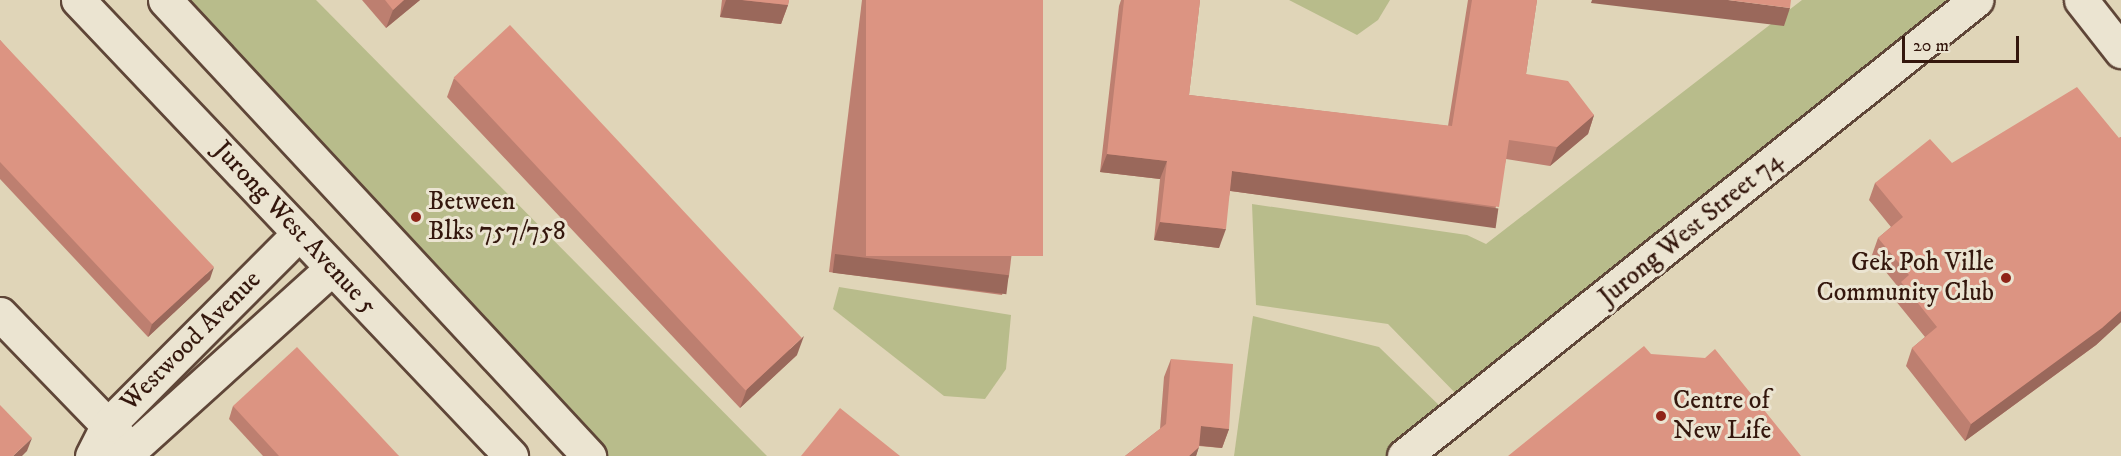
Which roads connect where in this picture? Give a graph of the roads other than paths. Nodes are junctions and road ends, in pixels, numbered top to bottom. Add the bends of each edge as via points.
1 (78, 0) edge
2 (165, 0) edge
3 (1976, 0) edge
4 (2081, 0) edge
5 (2121, 51) edge
6 (299, 233) junction
7 (332, 268) junction
8 (0, 314) edge
9 (108, 425) junction
10 (132, 455) edge
11 (92, 456) edge
12 (511, 456) edge
13 (589, 456) edge
14 (1404, 456) edge

1 - 6 street, Jurong West Avenue 5
2 - 13 street
3 - 14 street, Jurong West Street 74
4 - 5 street
6 - 7 street, Jurong West Avenue 5
6 - 9 street, Westwood Avenue
7 - 10 street, Westwood Avenue
7 - 12 street, Jurong West Avenue 5
8 - 9 street
9 - 10 street
9 - 11 street, Westwood Avenue

